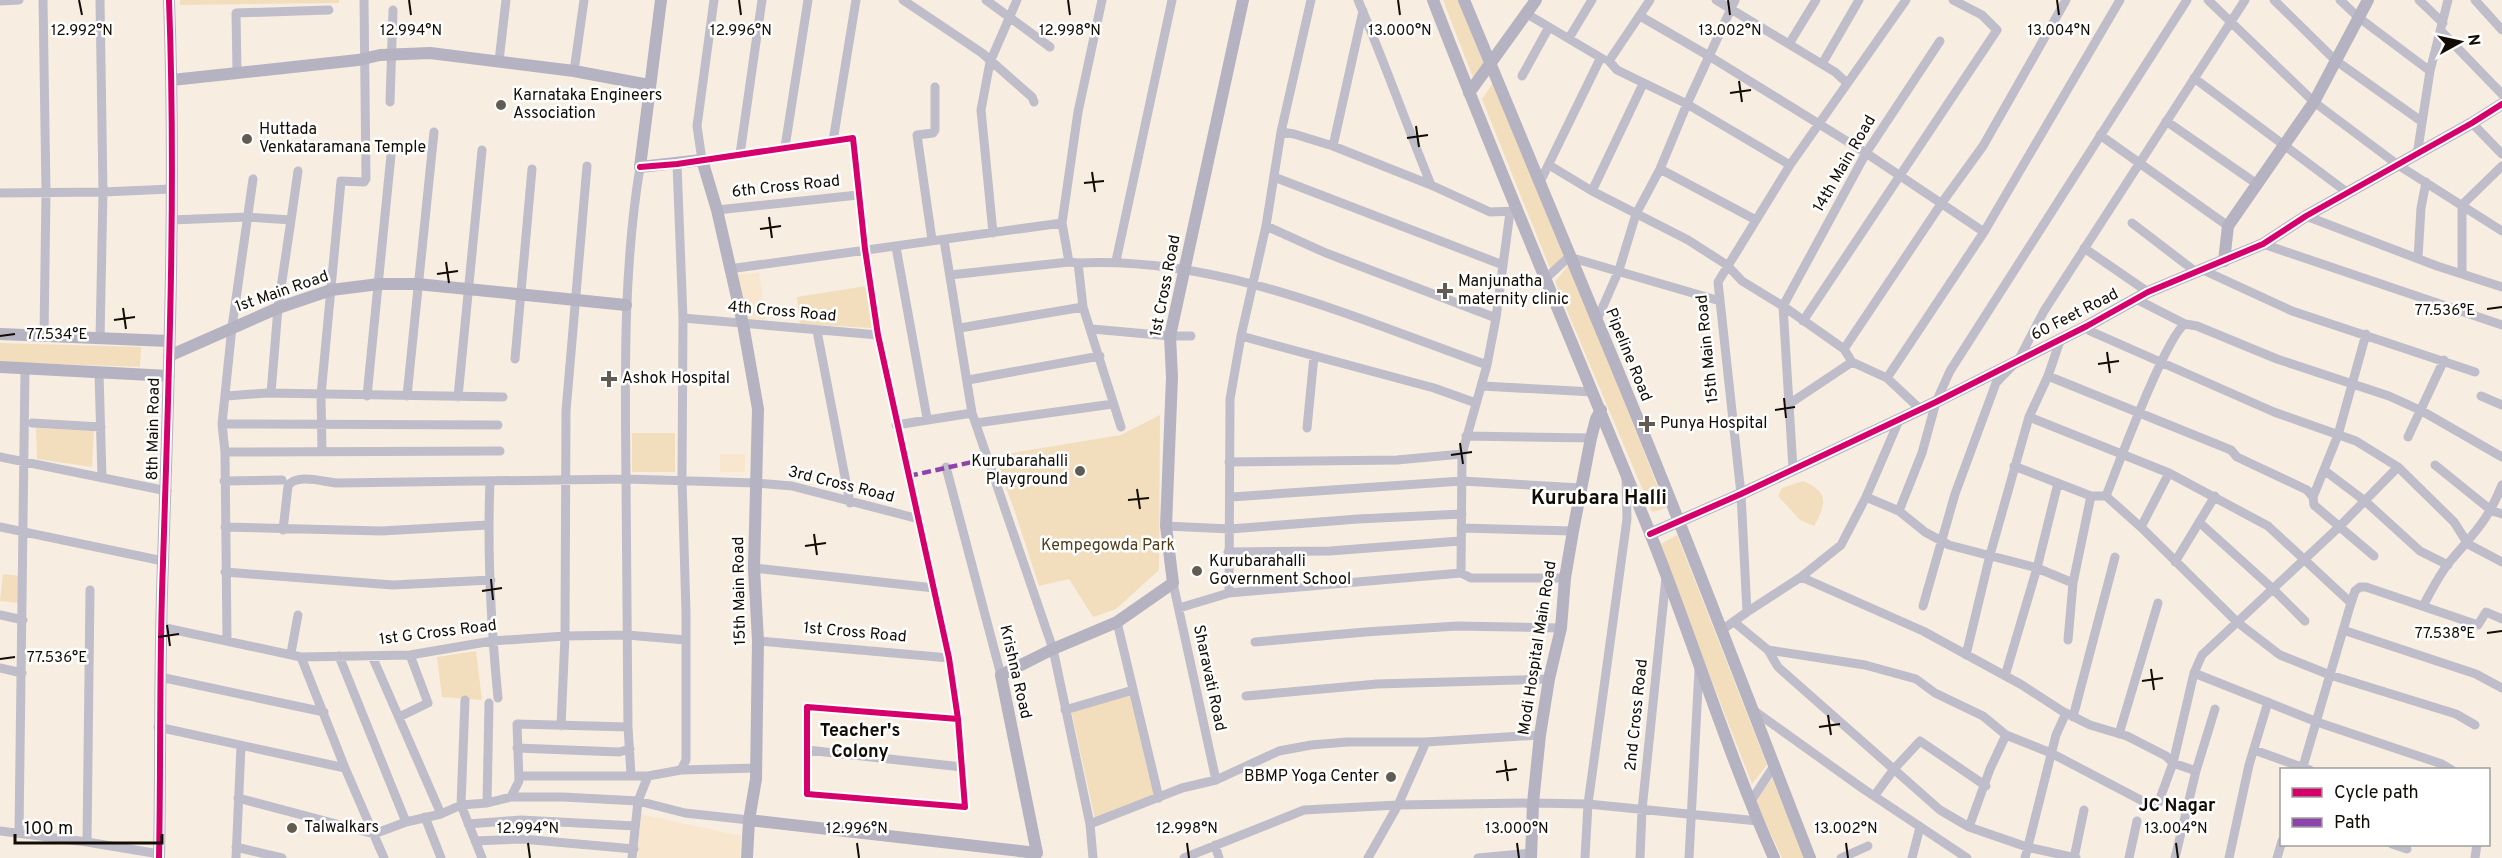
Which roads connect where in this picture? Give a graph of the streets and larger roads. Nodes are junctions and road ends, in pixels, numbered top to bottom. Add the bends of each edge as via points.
1 (19, 0) edge
2 (44, 0) edge
3 (100, 0) edge
4 (169, 0) edge
5 (364, 0) edge
6 (506, 0) edge
7 (584, 0) edge
8 (661, 0) edge
9 (714, 0) edge
10 (762, 0) edge
11 (808, 0) edge
12 (856, 0) edge
13 (903, 0) edge
14 (986, 0) edge
15 (1017, 0) edge
16 (1102, 0) edge
17 (1172, 0) edge
18 (1244, 0) edge
19 (1311, 0) edge
20 (1358, 0) edge
21 (1432, 0) edge
22 (1536, 0) edge
23 (1592, 0) edge
24 (1650, 0) edge
25 (1716, 0) edge
26 (1815, 0) edge
27 (1860, 0) edge
28 (1906, 0) edge
29 (1953, 0) edge
30 (2066, 0) edge
31 (2120, 0) edge
32 (2187, 0) edge
33 (2208, 0) edge
34 (2245, 0) edge
35 (2274, 0) edge
36 (2340, 0) edge
37 (2368, 0) edge
38 (2419, 0) edge
39 (2448, 0) edge
40 (2475, 0) edge
41 (0, 1) edge
42 (1468, 2) edge
43 (1733, 4) edge
44 (329, 10) dead end
45 (393, 10) dead end
46 (1363, 11) junction
47 (1527, 14) junction
48 (1640, 16) junction
49 (2358, 17) junction
50 (1010, 18) junction
51 (2229, 22) junction
52 (1550, 27) junction
53 (2442, 27) junction
54 (2502, 30) edge
55 (1569, 38) junction
56 (1940, 40) dead end
57 (1789, 45) junction
58 (1050, 47) dead end
59 (392, 55) junction
60 (1709, 56) junction
61 (366, 59) junction
62 (1604, 60) junction
63 (2335, 60) junction
64 (499, 61) junction
65 (990, 62) junction
66 (1490, 64) junction
67 (1822, 64) junction
68 (574, 71) junction
69 (2430, 71) junction
70 (237, 72) junction
71 (1522, 76) dead end
72 (2194, 78) junction
73 (172, 80) junction
74 (1847, 83) junction
75 (1643, 84) junction
76 (649, 85) junction
77 (935, 87) dead end
78 (1469, 93) junction
79 (2502, 94) edge
80 (390, 102) dead end
81 (1034, 102) dead end
82 (2314, 102) junction
83 (1687, 104) junction
84 (2502, 104) edge
85 (2166, 121) junction
86 (2421, 121) junction
87 (2472, 123) junction
88 (1819, 124) junction
89 (434, 132) dead end
90 (1281, 132) junction
91 (2100, 135) junction
92 (833, 141) junction
93 (392, 145) dead end
94 (2284, 145) junction
95 (1333, 146) junction
96 (785, 147) junction
97 (482, 150) dead end
98 (1866, 153) junction
99 (740, 154) junction
100 (2502, 154) edge
101 (2417, 155) junction
102 (702, 160) junction
103 (2138, 162) junction
104 (676, 164) junction
105 (1549, 165) junction
106 (1790, 165) junction
107 (2398, 165) junction
108 (587, 166) dead end
109 (640, 166) junction
110 (2502, 166) edge
111 (532, 170) dead end
112 (1660, 170) junction
113 (298, 171) dead end
114 (1274, 177) junction
115 (1900, 177) junction
116 (253, 179) dead end
117 (2426, 182) junction
118 (1539, 184) junction
119 (2257, 184) junction
120 (1431, 185) junction
121 (171, 189) junction
122 (1592, 191) junction
123 (46, 192) junction
124 (103, 192) junction
125 (0, 193) edge
126 (2348, 193) junction
127 (858, 195) junction
128 (1941, 204) junction
129 (2462, 205) junction
130 (717, 210) junction
131 (1513, 212) junction
132 (1636, 214) junction
133 (2306, 216) junction
134 (247, 217) junction
135 (171, 220) junction
136 (291, 220) junction
137 (1756, 220) junction
138 (1062, 223) junction
139 (2132, 223) dead end
140 (1266, 226) junction
141 (2228, 226) junction
142 (2502, 231) edge
143 (1984, 232) junction
144 (993, 233) junction
145 (932, 240) junction
146 (944, 240) junction
147 (2263, 244) junction
148 (896, 247) junction
149 (2084, 248) junction
150 (865, 249) junction
151 (1569, 257) junction
152 (2418, 258) junction
153 (1116, 261) junction
154 (2224, 261) junction
155 (1073, 263) junction
156 (1503, 265) junction
157 (1727, 265) junction
158 (729, 269) junction
159 (1185, 270) junction
160 (1619, 270) junction
161 (2200, 271) junction
162 (2462, 274) junction
163 (950, 275) junction
164 (1544, 280) junction
165 (1253, 283) junction
166 (380, 284) junction
167 (417, 285) junction
168 (2502, 287) edge
169 (331, 290) junction
170 (467, 290) junction
171 (2148, 292) junction
172 (521, 295) junction
173 (2136, 299) junction
174 (576, 300) junction
175 (1720, 301) junction
176 (627, 305) junction
177 (1783, 306) junction
178 (278, 308) junction
179 (1083, 308) junction
180 (683, 318) junction
181 (1496, 318) junction
182 (1597, 320) junction
183 (1803, 321) junction
184 (743, 324) junction
185 (2185, 324) junction
186 (2502, 325) edge
187 (2087, 326) junction
188 (232, 327) junction
189 (960, 328) junction
190 (1092, 328) junction
191 (817, 332) junction
192 (0, 334) edge
193 (2366, 334) junction
194 (878, 335) junction
195 (1170, 336) junction
196 (1191, 336) dead end
197 (1241, 336) junction
198 (44, 337) junction
199 (2061, 338) junction
200 (100, 339) junction
201 (168, 341) junction
202 (1844, 349) junction
203 (169, 356) junction
204 (1100, 356) junction
205 (1314, 356) junction
206 (515, 359) dead end
207 (2019, 359) junction
208 (2444, 360) junction
209 (1852, 362) junction
210 (2162, 362) junction
211 (1487, 364) junction
212 (0, 368) edge
213 (25, 369) junction
214 (2475, 372) dead end
215 (99, 374) junction
216 (169, 376) junction
217 (2048, 376) junction
218 (1887, 378) junction
219 (968, 380) junction
220 (2351, 384) junction
221 (1482, 386) junction
222 (1593, 392) junction
223 (271, 393) junction
224 (321, 395) junction
225 (226, 396) junction
226 (367, 396) junction
227 (407, 396) junction
228 (2481, 396) dead end
229 (458, 397) junction
230 (503, 397) dead end
231 (1936, 402) junction
232 (1476, 403) junction
233 (1113, 404) junction
234 (1789, 404) junction
235 (2502, 405) edge
236 (1919, 408) junction
237 (1601, 410) junction
238 (2422, 411) junction
239 (972, 413) junction
240 (2139, 413) junction
241 (1901, 417) junction
242 (2029, 417) junction
243 (927, 418) junction
244 (32, 423) dead end
245 (976, 423) junction
246 (222, 424) junction
247 (321, 424) junction
248 (498, 425) dead end
249 (896, 425) junction
250 (101, 427) junction
251 (1121, 427) dead end
252 (1307, 428) dead end
253 (2338, 435) junction
254 (1466, 436) junction
255 (2408, 437) dead end
256 (1591, 438) junction
257 (500, 451) dead end
258 (225, 452) junction
259 (322, 452) junction
260 (1462, 454) junction
261 (2122, 456) junction
262 (0, 457) edge
263 (2502, 457) edge
264 (1229, 462) junction
265 (25, 463) junction
266 (2435, 465) dead end
267 (2014, 466) junction
268 (946, 467) dead end
269 (2398, 467) junction
270 (1793, 469) junction
271 (2324, 470) junction
272 (2169, 473) junction
273 (1626, 474) junction
274 (102, 478) junction
275 (626, 479) junction
276 (682, 479) junction
277 (282, 480) dead end
278 (565, 480) junction
279 (224, 481) junction
280 (490, 481) junction
281 (1462, 481) junction
282 (756, 483) junction
283 (2058, 483) junction
284 (2502, 485) edge
285 (1581, 488) junction
286 (167, 491) junction
287 (1741, 494) junction
288 (2091, 496) junction
289 (2106, 496) junction
290 (2215, 496) junction
291 (1231, 497) junction
292 (1866, 497) junction
293 (2313, 497) junction
294 (2365, 501) junction
295 (850, 503) junction
296 (1899, 511) junction
297 (2492, 511) junction
298 (1462, 514) junction
299 (2502, 514) edge
300 (919, 519) junction
301 (1678, 522) junction
302 (2199, 522) junction
303 (488, 525) junction
304 (1166, 526) junction
305 (2339, 526) junction
306 (0, 527) edge
307 (225, 527) junction
308 (2141, 527) junction
309 (1461, 528) junction
310 (1230, 529) junction
311 (284, 530) junction
312 (1573, 531) junction
313 (24, 533) junction
314 (1650, 534) junction
315 (1460, 541) junction
316 (1941, 541) junction
317 (2468, 544) junction
318 (1228, 552) junction
319 (1990, 555) junction
320 (2374, 556) dead end
321 (2115, 557) dead end
322 (2303, 559) junction
323 (163, 561) junction
324 (2175, 562) junction
325 (2502, 562) edge
326 (2448, 565) junction
327 (754, 568) junction
328 (2037, 568) junction
329 (225, 572) junction
330 (1461, 573) junction
331 (1666, 575) junction
332 (1801, 577) junction
333 (1565, 578) junction
334 (491, 580) junction
335 (1173, 583) junction
336 (2073, 583) junction
337 (934, 588) junction
338 (2272, 588) junction
339 (90, 590) dead end
340 (1229, 592) junction
341 (2158, 603) dead end
342 (2351, 603) junction
343 (1923, 606) dead end
344 (2423, 606) junction
345 (1179, 608) junction
346 (1747, 612) junction
347 (0, 615) edge
348 (298, 615) dead end
349 (23, 620) junction
350 (2502, 620) edge
351 (2305, 621) dead end
352 (1117, 622) junction
353 (1734, 622) junction
354 (2236, 622) junction
355 (161, 627) junction
356 (1561, 628) junction
357 (1722, 630) junction
358 (2343, 630) junction
359 (565, 636) junction
360 (627, 636) junction
361 (227, 639) junction
362 (686, 640) junction
363 (2068, 640) dead end
364 (492, 641) junction
365 (758, 641) junction
366 (1255, 642) dead end
367 (1053, 649) junction
368 (1768, 650) junction
369 (296, 655) junction
370 (410, 655) junction
371 (1966, 655) junction
372 (339, 656) junction
373 (372, 656) junction
374 (950, 658) junction
375 (1700, 663) junction
376 (0, 668) edge
377 (22, 673) junction
378 (2194, 673) junction
379 (1000, 675) junction
380 (2330, 675) junction
381 (2005, 676) junction
382 (160, 677) junction
383 (1549, 679) junction
384 (2502, 688) edge
385 (1133, 690) junction
386 (1246, 696) dead end
387 (465, 700) dead end
388 (2268, 702) junction
389 (2216, 709) dead end
390 (1065, 710) junction
391 (1753, 710) junction
392 (324, 712) junction
393 (2070, 715) junction
394 (399, 717) junction
395 (958, 719) junction
396 (2317, 722) junction
397 (2475, 725) dead end
398 (561, 726) junction
399 (158, 727) junction
400 (628, 727) junction
401 (2119, 734) junction
402 (1540, 735) junction
403 (2006, 735) junction
404 (1426, 742) junction
405 (241, 746) junction
406 (517, 748) junction
407 (630, 749) junction
408 (807, 750) junction
409 (2254, 750) junction
410 (2051, 753) junction
411 (2173, 763) junction
412 (1774, 766) junction
413 (962, 767) junction
414 (345, 768) junction
415 (756, 768) junction
416 (2302, 768) edge
417 (2305, 768) edge
418 (2449, 768) edge
419 (1894, 769) junction
420 (681, 770) junction
421 (2196, 771) junction
422 (631, 775) junction
423 (519, 776) junction
424 (648, 776) junction
425 (1216, 780) junction
426 (1986, 786) junction
427 (1875, 795) junction
428 (511, 797) junction
429 (238, 798) junction
430 (1159, 798) junction
431 (638, 801) junction
432 (1751, 801) junction
433 (488, 803) junction
434 (1533, 803) junction
435 (1588, 804) junction
436 (461, 805) junction
437 (1398, 805) junction
438 (1642, 810) junction
439 (2084, 810) dead end
440 (1692, 813) junction
441 (441, 814) junction
442 (425, 817) junction
443 (748, 820) junction
444 (1758, 821) junction
445 (2137, 821) dead end
446 (406, 822) junction
447 (468, 824) junction
448 (1090, 824) junction
449 (635, 825) junction
450 (1920, 827) junction
451 (1969, 827) junction
452 (0, 831) edge
453 (19, 832) junction
454 (374, 834) junction
455 (475, 841) junction
456 (87, 842) junction
457 (1215, 845) junction
458 (1868, 846) dead end
459 (2398, 846) edge
460 (236, 847) junction
461 (2027, 847) junction
462 (2407, 849) dead end
463 (633, 854) edge
464 (1004, 854) edge
465 (159, 856) edge
466 (1531, 856) edge
467 (236, 858) edge
468 (282, 858) edge
469 (384, 858) edge
470 (441, 858) edge
471 (482, 858) edge
472 (747, 858) edge
473 (1093, 858) edge
474 (1184, 858) edge
475 (1220, 858) edge
476 (1368, 858) edge
477 (1478, 858) edge
478 (1586, 858) edge
479 (1640, 858) edge
480 (1689, 858) edge
481 (1774, 858) edge
482 (1810, 858) edge
483 (1841, 858) edge
484 (1912, 858) edge
485 (1967, 858) edge
486 (2025, 858) edge
487 (2075, 858) edge
488 (2129, 858) edge
489 (2175, 858) edge
490 (2229, 858) edge

1 - 41 street
2 - 123 street
3 - 124 street
4 - 73 street, 8th Main Road
5 - 61 street
6 - 64 street
7 - 68 street
8 - 76 street
9 - 102 street via 697,126
10 - 99 street
11 - 96 street
12 - 92 street
13 - 65 street
14 - 50 street
15 - 50 street
16 - 138 street via 1078,112
17 - 153 street
18 - 159 street, 1st Cross Road
19 - 90 street
20 - 46 street
21 - 78 street
22 - 47 street
23 - 55 street
24 - 48 street
25 - 43 street
26 - 57 street
27 - 67 street
28 - 74 street, 15th Main Road
29 - 115 street via 1982,15 1997,30
30 - 128 street via 1983,146
31 - 143 street
32 - 91 street
33 - 51 street
34 - 51 street
35 - 63 street
36 - 49 street
37 - 49 street
38 - 53 street
39 - 53 street
40 - 54 street
42 - 66 street, Pipeline Road
43 - 57 street
43 - 60 street
44 - 70 street via 236,13
45 - 59 street
46 - 95 street
46 - 120 street
47 - 52 street
47 - 66 street
48 - 60 street
48 - 62 street
49 - 63 street
49 - 69 street
50 - 58 street
50 - 65 street
51 - 72 street
51 - 82 street
52 - 55 street
52 - 71 street
53 - 69 street
53 - 79 street
55 - 62 street
56 - 98 street, 14th Main Road
57 - 67 street
59 - 61 street
59 - 64 street via 430,52
59 - 80 street
60 - 83 street
60 - 88 street
61 - 70 street
61 - 169 street via 366,179 341,181
62 - 75 street
62 - 105 street
63 - 82 street
63 - 86 street
64 - 68 street
65 - 81 street via 1032,96
65 - 144 street via 981,110
66 - 78 street
66 - 118 street, Pipeline Road
67 - 74 street
68 - 76 street
69 - 86 street
70 - 73 street
72 - 85 street
72 - 94 street
73 - 121 street, 8th Main Road
74 - 88 street, 15th Main Road
75 - 83 street
75 - 122 street
76 - 109 street
77 - 145 street via 935,130 917,135
78 - 131 street
82 - 94 street
82 - 107 street
83 - 106 street
83 - 112 street
84 - 87 street, 60 Feet Road
85 - 103 street
85 - 119 street
86 - 101 street
87 - 100 street
87 - 101 street, 60 Feet Road
88 - 98 street
88 - 106 street, 15th Main Road
89 - 167 street
90 - 95 street
90 - 114 street
91 - 103 street
91 - 231 street via 1950,371
92 - 96 street
92 - 127 street via 852,138
93 - 166 street
94 - 119 street
94 - 126 street
95 - 120 street
96 - 99 street
97 - 170 street
98 - 115 street
98 - 177 street, 14th Main Road
99 - 102 street
101 - 107 street, 60 Feet Road
102 - 104 street
102 - 130 street, 15th Main Road
103 - 141 street
103 - 149 street
104 - 109 street
104 - 180 street
105 - 118 street
105 - 122 street
106 - 137 street, 15th Main Road
107 - 117 street
107 - 126 street, 60 Feet Road
108 - 174 street
109 - 176 street
110 - 129 street
111 - 172 street
112 - 132 street
112 - 137 street
113 - 136 street
114 - 140 street
114 - 156 street
115 - 128 street
115 - 183 street
116 - 134 street
117 - 129 street
117 - 152 street
118 - 151 street, Pipeline Road
119 - 141 street
120 - 131 street via 1490,213
121 - 124 street
121 - 135 street, 8th Main Road
122 - 132 street
123 - 124 street
123 - 125 street
123 - 198 street
124 - 200 street
126 - 133 street, 60 Feet Road
127 - 130 street, 6th Cross Road
127 - 150 street
128 - 143 street
128 - 202 street
129 - 142 street
129 - 162 street
130 - 158 street, 15th Main Road
131 - 156 street
131 - 164 street
132 - 157 street
132 - 160 street
133 - 147 street, 60 Feet Road
133 - 152 street
134 - 135 street
134 - 136 street
134 - 188 street
135 - 201 street, 8th Main Road
136 - 178 street
137 - 157 street, 15th Main Road
138 - 144 street
138 - 155 street
139 - 161 street
140 - 165 street
140 - 181 street
141 - 154 street
143 - 218 street
144 - 146 street
145 - 146 street
145 - 148 street
146 - 163 street
147 - 154 street, 60 Feet Road
147 - 186 street
148 - 150 street
148 - 243 street
149 - 171 street
149 - 207 street
150 - 158 street
150 - 194 street
151 - 160 street
151 - 164 street
151 - 182 street, Pipeline Road
152 - 162 street
153 - 155 street
153 - 159 street
154 - 161 street, 60 Feet Road
155 - 163 street
155 - 179 street
156 - 181 street
157 - 175 street, 15th Main Road via 1718,282
157 - 177 street via 1742,281
158 - 184 street, 15th Main Road
159 - 165 street
159 - 195 street, 1st Cross Road
160 - 175 street
160 - 182 street
161 - 171 street, 60 Feet Road
161 - 193 street via 2292,310
162 - 168 street
163 - 189 street
164 - 222 street
165 - 197 street
165 - 211 street
166 - 167 street, 1st Main Road
166 - 169 street, 1st Main Road
166 - 226 street
167 - 170 street, 1st Main Road
167 - 227 street
169 - 178 street, 1st Main Road
169 - 224 street
170 - 172 street, 1st Main Road
170 - 229 street
171 - 173 street, 60 Feet Road
172 - 174 street, 1st Main Road
172 - 206 street
173 - 185 street
173 - 187 street, 60 Feet Road
174 - 176 street, 1st Main Road
174 - 278 street via 566,411
175 - 287 street, 15th Main Road
176 - 275 street
177 - 183 street
177 - 234 street
178 - 188 street, 1st Main Road
178 - 223 street
179 - 189 street
179 - 190 street
180 - 184 street, 4th Cross Road
180 - 276 street
181 - 211 street
182 - 301 street, Pipeline Road
183 - 202 street
184 - 191 street, 4th Cross Road
184 - 282 street, 15th Main Road via 758,409
185 - 210 street via 2179,328
185 - 220 street
187 - 199 street, 60 Feet Road
187 - 210 street via 2090,331
188 - 203 street, 1st Main Road
188 - 225 street
189 - 219 street
190 - 195 street
190 - 204 street
191 - 194 street, 4th Cross Road
191 - 295 street
192 - 198 street
193 - 208 street
193 - 220 street
194 - 249 street
195 - 196 street
195 - 304 street, 1st Cross Road
197 - 205 street
197 - 264 street via 1230,399
198 - 200 street
199 - 207 street, 60 Feet Road
199 - 217 street
200 - 201 street
201 - 203 street, 8th Main Road
202 - 209 street
203 - 216 street, 8th Main Road
204 - 219 street
204 - 233 street
205 - 232 street
205 - 252 street
207 - 231 street, 60 Feet Road
207 - 316 street via 1996,383
208 - 214 street
208 - 238 street
209 - 218 street
209 - 234 street
210 - 240 street
210 - 253 street via 2274,412
211 - 221 street
212 - 213 street
213 - 215 street
213 - 265 street
215 - 216 street
215 - 250 street
216 - 286 street, 8th Main Road
217 - 240 street
217 - 242 street
218 - 236 street
219 - 239 street
220 - 238 street
220 - 253 street
221 - 222 street
221 - 232 street
222 - 237 street
223 - 224 street
223 - 225 street
224 - 226 street
224 - 247 street
225 - 246 street
226 - 227 street
227 - 229 street
228 - 235 street
229 - 230 street
231 - 236 street, 60 Feet Road
231 - 296 street via 1922,453
232 - 254 street
233 - 245 street
233 - 251 street
234 - 270 street
236 - 241 street, 60 Feet Road
237 - 256 street, Modi Hospital Main Road
237 - 273 street
238 - 255 street
238 - 263 street
239 - 243 street
239 - 245 street
240 - 261 street
240 - 293 street via 2231,450 2237,457 2307,489
241 - 270 street, 60 Feet Road
241 - 292 street
242 - 261 street
242 - 267 street
243 - 249 street
244 - 250 street
245 - 367 street
246 - 247 street
246 - 258 street
247 - 248 street
247 - 259 street
249 - 300 street
250 - 274 street
253 - 269 street via 2356,441
253 - 271 street
254 - 256 street
254 - 260 street
256 - 285 street, Modi Hospital Main Road
257 - 259 street
258 - 259 street
258 - 279 street
260 - 264 street via 1397,460
260 - 281 street
261 - 272 street
261 - 289 street
262 - 265 street
264 - 291 street
265 - 274 street
265 - 313 street
266 - 297 street
267 - 283 street
267 - 319 street
268 - 379 street, Krishna Road
269 - 294 street
269 - 317 street via 2454,522
270 - 287 street, 60 Feet Road
271 - 293 street
271 - 294 street
272 - 290 street
272 - 308 street
273 - 314 street
273 - 435 street via 1627,519
274 - 286 street
275 - 276 street, 3rd Cross Road
275 - 278 street, 3rd Cross Road
275 - 360 street
276 - 282 street, 3rd Cross Road
276 - 362 street
277 - 279 street
278 - 280 street, 3rd Cross Road
278 - 359 street
279 - 307 street
280 - 303 street
280 - 311 street, 3rd Cross Road via 295,480 288,486
281 - 285 street
281 - 291 street
281 - 298 street
282 - 295 street, 3rd Cross Road via 792,486
282 - 327 street, 15th Main Road
283 - 288 street
283 - 328 street
284 - 297 street
285 - 312 street, Modi Hospital Main Road
286 - 323 street, 8th Main Road
287 - 301 street, 60 Feet Road
287 - 346 street, 15th Main Road
288 - 289 street
288 - 336 street
289 - 308 street
290 - 302 street
290 - 322 street via 2268,526
291 - 310 street
292 - 296 street
292 - 332 street via 1841,545
293 - 305 street via 2314,505
294 - 305 street
294 - 326 street via 2420,551
295 - 300 street, 3rd Cross Road
296 - 316 street
297 - 299 street
297 - 317 street
298 - 309 street
298 - 310 street
300 - 337 street
301 - 314 street, 60 Feet Road
301 - 357 street, Pipeline Road
302 - 324 street
302 - 338 street
303 - 311 street via 381,531
303 - 334 street
304 - 310 street
304 - 335 street, 1st Cross Road
305 - 320 street
305 - 322 street
306 - 313 street
307 - 311 street
307 - 329 street
308 - 324 street
309 - 312 street
309 - 315 street
310 - 318 street
312 - 333 street, Modi Hospital Main Road
313 - 323 street
313 - 349 street
314 - 331 street
315 - 318 street
315 - 330 street
316 - 319 street
316 - 343 street
317 - 325 street
317 - 326 street
318 - 340 street
319 - 328 street
319 - 371 street
321 - 393 street
322 - 338 street
322 - 342 street
323 - 355 street, 8th Main Road
324 - 354 street
326 - 344 street
327 - 337 street
327 - 365 street, 15th Main Road
328 - 336 street
328 - 381 street
329 - 334 street via 393,585
329 - 361 street
330 - 333 street via 1471,578
330 - 340 street
331 - 375 street
331 - 438 street, 2nd Cross Road
332 - 346 street
332 - 371 street
333 - 356 street, Modi Hospital Main Road
334 - 364 street
335 - 345 street, Sharavati Road
335 - 352 street
336 - 363 street
337 - 374 street
338 - 351 street
338 - 354 street
339 - 456 street
340 - 345 street
341 - 401 street
342 - 344 street via 2355,591 2366,587
342 - 358 street
344 - 350 street via 2478,625 2486,612
345 - 425 street, Sharavati Road
346 - 353 street
347 - 349 street
348 - 369 street
349 - 377 street
352 - 367 street
352 - 385 street
353 - 357 street
353 - 368 street
354 - 378 street via 2202,654
354 - 380 street via 2285,658
355 - 361 street, 1st G Cross Road
355 - 382 street, 8th Main Road
356 - 366 street via 1457,626
356 - 383 street, Modi Hospital Main Road
357 - 391 street, Pipeline Road
358 - 380 street
358 - 384 street via 2476,674
359 - 360 street, 1st G Cross Road
359 - 364 street, 1st G Cross Road
359 - 398 street
360 - 362 street, 1st G Cross Road
360 - 400 street
361 - 369 street, 1st G Cross Road
362 - 420 street via 686,760
364 - 370 street, 1st G Cross Road
364 - 433 street
365 - 374 street, 1st Cross Road
365 - 415 street, 15th Main Road
367 - 379 street
367 - 390 street
368 - 403 street via 1865,665 1916,679 1935,693 1983,716
368 - 419 street via 1778,667
369 - 372 street, 1st G Cross Road
369 - 392 street
370 - 373 street, 1st G Cross Road
370 - 394 street via 428,703
371 - 381 street
372 - 373 street, 1st G Cross Road
372 - 446 street
373 - 394 street
374 - 395 street
375 - 432 street
375 - 440 street
376 - 377 street
377 - 453 street
378 - 388 street
378 - 411 street
379 - 464 street, Krishna Road via 1037,853
380 - 396 street
380 - 397 street via 2456,714
381 - 393 street
382 - 392 street
382 - 399 street, 8th Main Road
383 - 386 street via 1377,684
383 - 402 street, Modi Hospital Main Road
385 - 390 street
385 - 430 street
387 - 436 street
388 - 396 street
388 - 409 street
389 - 421 street
390 - 448 street
391 - 412 street, Pipeline Road
391 - 427 street
392 - 414 street
393 - 401 street
393 - 410 street via 2056,735
394 - 441 street
395 - 408 street via 807,706
395 - 413 street
396 - 417 street
396 - 418 street
398 - 400 street
398 - 406 street via 517,724
399 - 405 street
399 - 465 street, 8th Main Road
400 - 407 street
401 - 411 street
402 - 404 street
402 - 434 street, Modi Hospital Main Road
403 - 410 street
403 - 426 street
404 - 425 street via 1311,745 1279,751
404 - 437 street
405 - 414 street
405 - 429 street
406 - 407 street via 619,752
406 - 423 street
407 - 422 street
408 - 413 street
408 - 413 street via 807,794 965,807
409 - 416 street
409 - 490 street
410 - 411 street via 2154,807
410 - 461 street
411 - 421 street
412 - 432 street
412 - 482 street, Pipeline Road
414 - 454 street
415 - 420 street
415 - 443 street, 15th Main Road
419 - 426 street via 1920,741
419 - 427 street
419 - 451 street via 1940,810
420 - 424 street
421 - 489 street
422 - 423 street
422 - 424 street
423 - 428 street
424 - 431 street
425 - 430 street
426 - 451 street
427 - 450 street
428 - 431 street
428 - 433 street
429 - 454 street
429 - 460 street
430 - 448 street
431 - 443 street via 685,813
431 - 449 street
432 - 444 street
433 - 436 street
434 - 435 street
434 - 437 street
434 - 466 street, Modi Hospital Main Road
435 - 438 street
435 - 478 street
436 - 441 street
436 - 447 street
437 - 457 street via 1304,810
437 - 476 street
438 - 440 street
438 - 479 street, 2nd Cross Road
439 - 487 street
440 - 444 street
440 - 480 street
441 - 442 street
442 - 446 street
442 - 470 street
443 - 464 street
443 - 472 street, 15th Main Road
444 - 481 street
445 - 488 street
446 - 454 street
447 - 449 street via 521,820
447 - 455 street
448 - 473 street
449 - 463 street
450 - 484 street
450 - 485 street
451 - 461 street
452 - 453 street
453 - 456 street
454 - 469 street
455 - 463 street via 522,839
455 - 471 street
456 - 465 street
457 - 474 street
457 - 475 street
458 - 483 street
459 - 462 street
460 - 467 street
460 - 468 street
461 - 486 street
461 - 487 street
466 - 477 street

